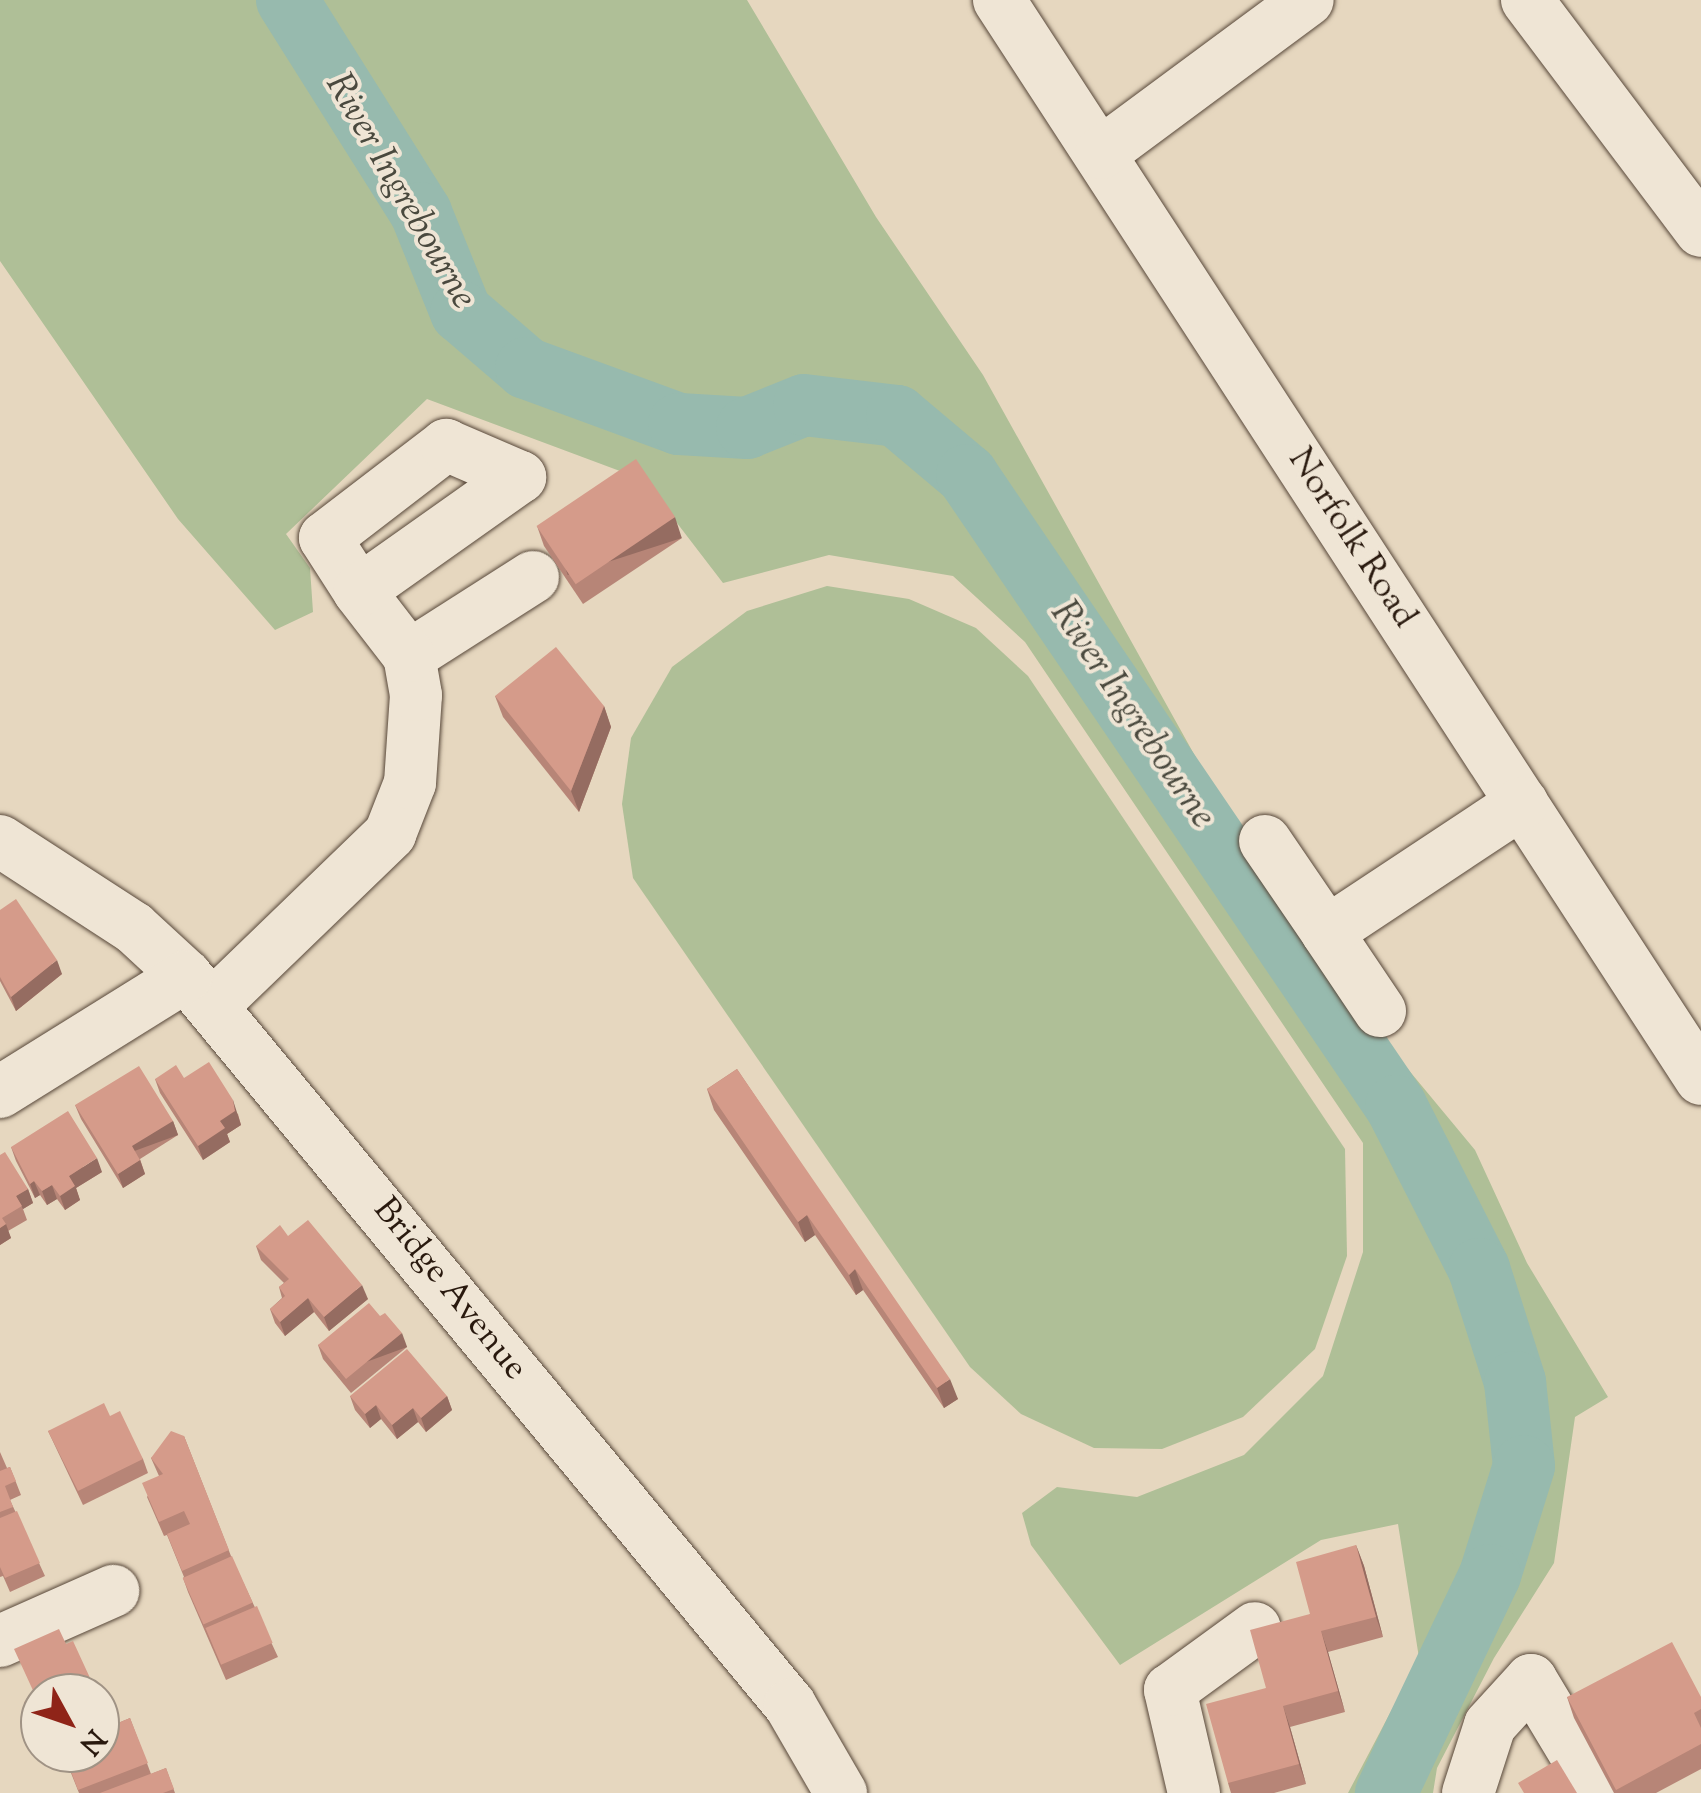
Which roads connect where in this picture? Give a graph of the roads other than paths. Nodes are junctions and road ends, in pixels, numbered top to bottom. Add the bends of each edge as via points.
1 (999, 0) edge
2 (1308, 0) edge
3 (1527, 0) edge
4 (1101, 153) junction
5 (1701, 231) edge
6 (533, 577) dead end
7 (360, 591) junction
8 (409, 656) junction
9 (1522, 803) junction
10 (0, 841) edge
11 (1265, 841) dead end
12 (1327, 932) junction
13 (199, 991) junction
14 (1380, 1011) dead end
15 (1701, 1079) edge
16 (0, 1092) edge
17 (114, 1590) dead end
18 (1255, 1628) edge
19 (0, 1641) edge
20 (841, 1793) edge
21 (1194, 1793) edge
22 (1468, 1793) edge
23 (1599, 1793) edge

1 - 4 street, Norfolk Road
2 - 4 street
3 - 5 street
4 - 9 street, Norfolk Road
6 - 8 street
7 - 7 street via 520,478 446,446 326,538
7 - 8 street
8 - 13 street via 416,695 410,783 390,834
9 - 12 street
9 - 15 street, Norfolk Road
10 - 13 street, Bridge Avenue via 134,928
11 - 12 street
12 - 14 street
13 - 16 street
13 - 20 street, Bridge Avenue via 790,1705
17 - 19 street
18 - 21 street via 1170,1690
22 - 23 street via 1490,1725 1531,1680

